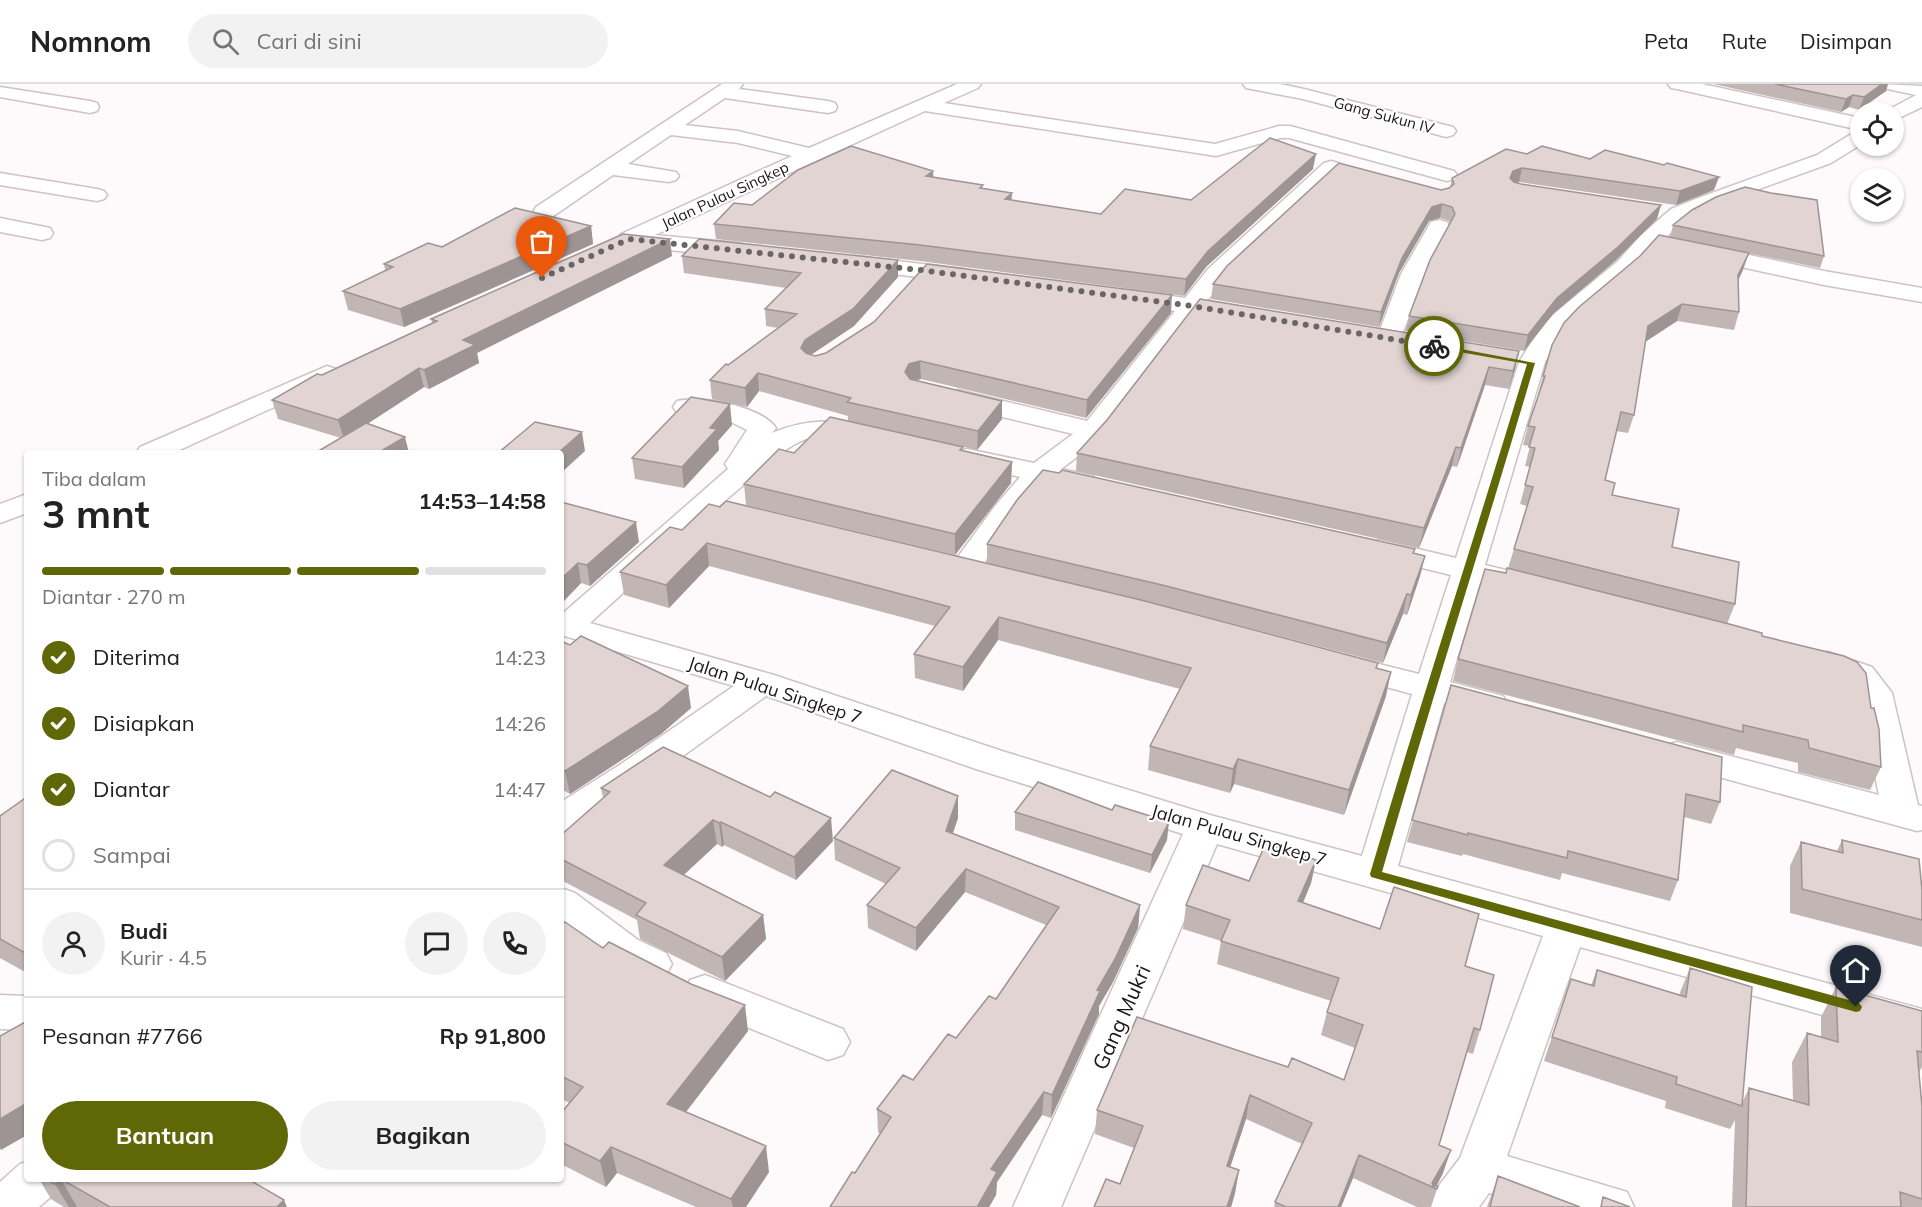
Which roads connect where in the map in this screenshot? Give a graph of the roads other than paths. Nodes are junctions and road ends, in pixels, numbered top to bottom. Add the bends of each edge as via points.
1 (972, 84) edge
2 (1252, 84) edge
3 (1677, 84) edge
4 (1889, 84) edge
5 (728, 88) edge
6 (1922, 91) edge
7 (0, 92) edge
8 (1922, 99) edge
9 (923, 105) junction
10 (90, 107) dead end
11 (828, 107) dead end
12 (1904, 109) edge
13 (1850, 122) edge
14 (667, 129) junction
15 (1446, 131) dead end
16 (1247, 142) junction
17 (1850, 143) edge
18 (1279, 151) edge
19 (811, 155) junction
20 (1331, 167) edge
21 (610, 168) junction
22 (1447, 175) dead end
23 (669, 176) dead end
24 (0, 179) edge
25 (97, 195) dead end
26 (544, 212) edge
27 (0, 225) edge
28 (1439, 227) dead end
29 (42, 233) dead end
30 (629, 239) junction
31 (1666, 244) junction
32 (607, 249) edge
33 (755, 252) edge
34 (833, 260) edge
35 (920, 270) junction
36 (982, 278) edge
37 (899, 294) edge
38 (1110, 295) edge
39 (1921, 295) edge
40 (1192, 306) junction
41 (1261, 317) edge
42 (1366, 334) edge
43 (346, 365) edge
44 (932, 392) edge
45 (686, 407) edge
46 (1094, 431) junction
47 (892, 440) edge
48 (157, 450) edge
49 (937, 450) edge
50 (1038, 473) junction
51 (1105, 487) edge
52 (720, 502) junction
53 (24, 504) edge
54 (0, 514) edge
55 (637, 527) dead end
56 (669, 534) junction
57 (1356, 544) edge
58 (930, 561) edge
59 (964, 569) junction
60 (1469, 570) junction
61 (999, 578) edge
62 (1550, 590) edge
63 (564, 626) edge
64 (1802, 656) edge
65 (1317, 658) edge
66 (762, 683) junction
67 (1430, 688) junction
68 (1521, 712) edge
69 (1648, 746) edge
70 (1911, 816) edge
71 (564, 817) edge
72 (1205, 826) junction
73 (1376, 874) junction
74 (564, 905) edge
75 (1567, 927) junction
76 (1922, 1026) edge
77 (828, 1042) dead end
78 (1479, 1169) junction
79 (35, 1182) edge
80 (6, 1207) edge
81 (1037, 1207) edge
82 (1451, 1207) edge
83 (1610, 1207) edge

1 - 9 street, Jalan Pulau Singkep
2 - 15 street, Gang Sukun IV
3 - 13 street
4 - 6 street
5 - 11 street
5 - 14 street
7 - 10 street
8 - 12 street
9 - 16 street via 1211,149
9 - 19 street, Jalan Pulau Singkep
14 - 19 street via 747,139
14 - 21 street
16 - 18 street
16 - 22 street via 1280,132 1296,133
17 - 31 street via 1824,159 1668,212
19 - 30 street, Jalan Pulau Singkep
20 - 40 street via 1216,274
21 - 23 street
21 - 26 street
24 - 25 street
27 - 29 street
28 - 42 street via 1413,274 1400,340
30 - 32 street, Jalan Pulau Singkep
30 - 33 street
31 - 39 street
31 - 60 street via 1626,266 1521,361
34 - 35 street
35 - 36 street
35 - 37 street
38 - 40 street
40 - 41 street
40 - 46 street
43 - 48 street
44 - 46 street
45 - 52 street via 741,416 762,428
46 - 50 street
47 - 52 street via 830,427 809,428 782,439
49 - 50 street
50 - 51 street
50 - 59 street
52 - 56 street
53 - 54 street
55 - 56 street
56 - 63 street
57 - 60 street
58 - 59 street
59 - 61 street
60 - 62 street
60 - 67 street
63 - 66 street, Jalan Pulau Singkep 7
64 - 70 street via 1848,669 1872,687
65 - 67 street
66 - 71 street
66 - 72 street, Jalan Pulau Singkep 7 via 989,760
67 - 68 street
67 - 73 street
69 - 70 street
72 - 73 street, Jalan Pulau Singkep 7
72 - 81 street, Gang Mukri
73 - 75 street, Jalan Pulau Singkep 7
74 - 77 street via 623,951 711,996
75 - 76 street, Jalan Pulau Singkep 7
75 - 78 street
78 - 82 street
78 - 83 street
79 - 80 street

